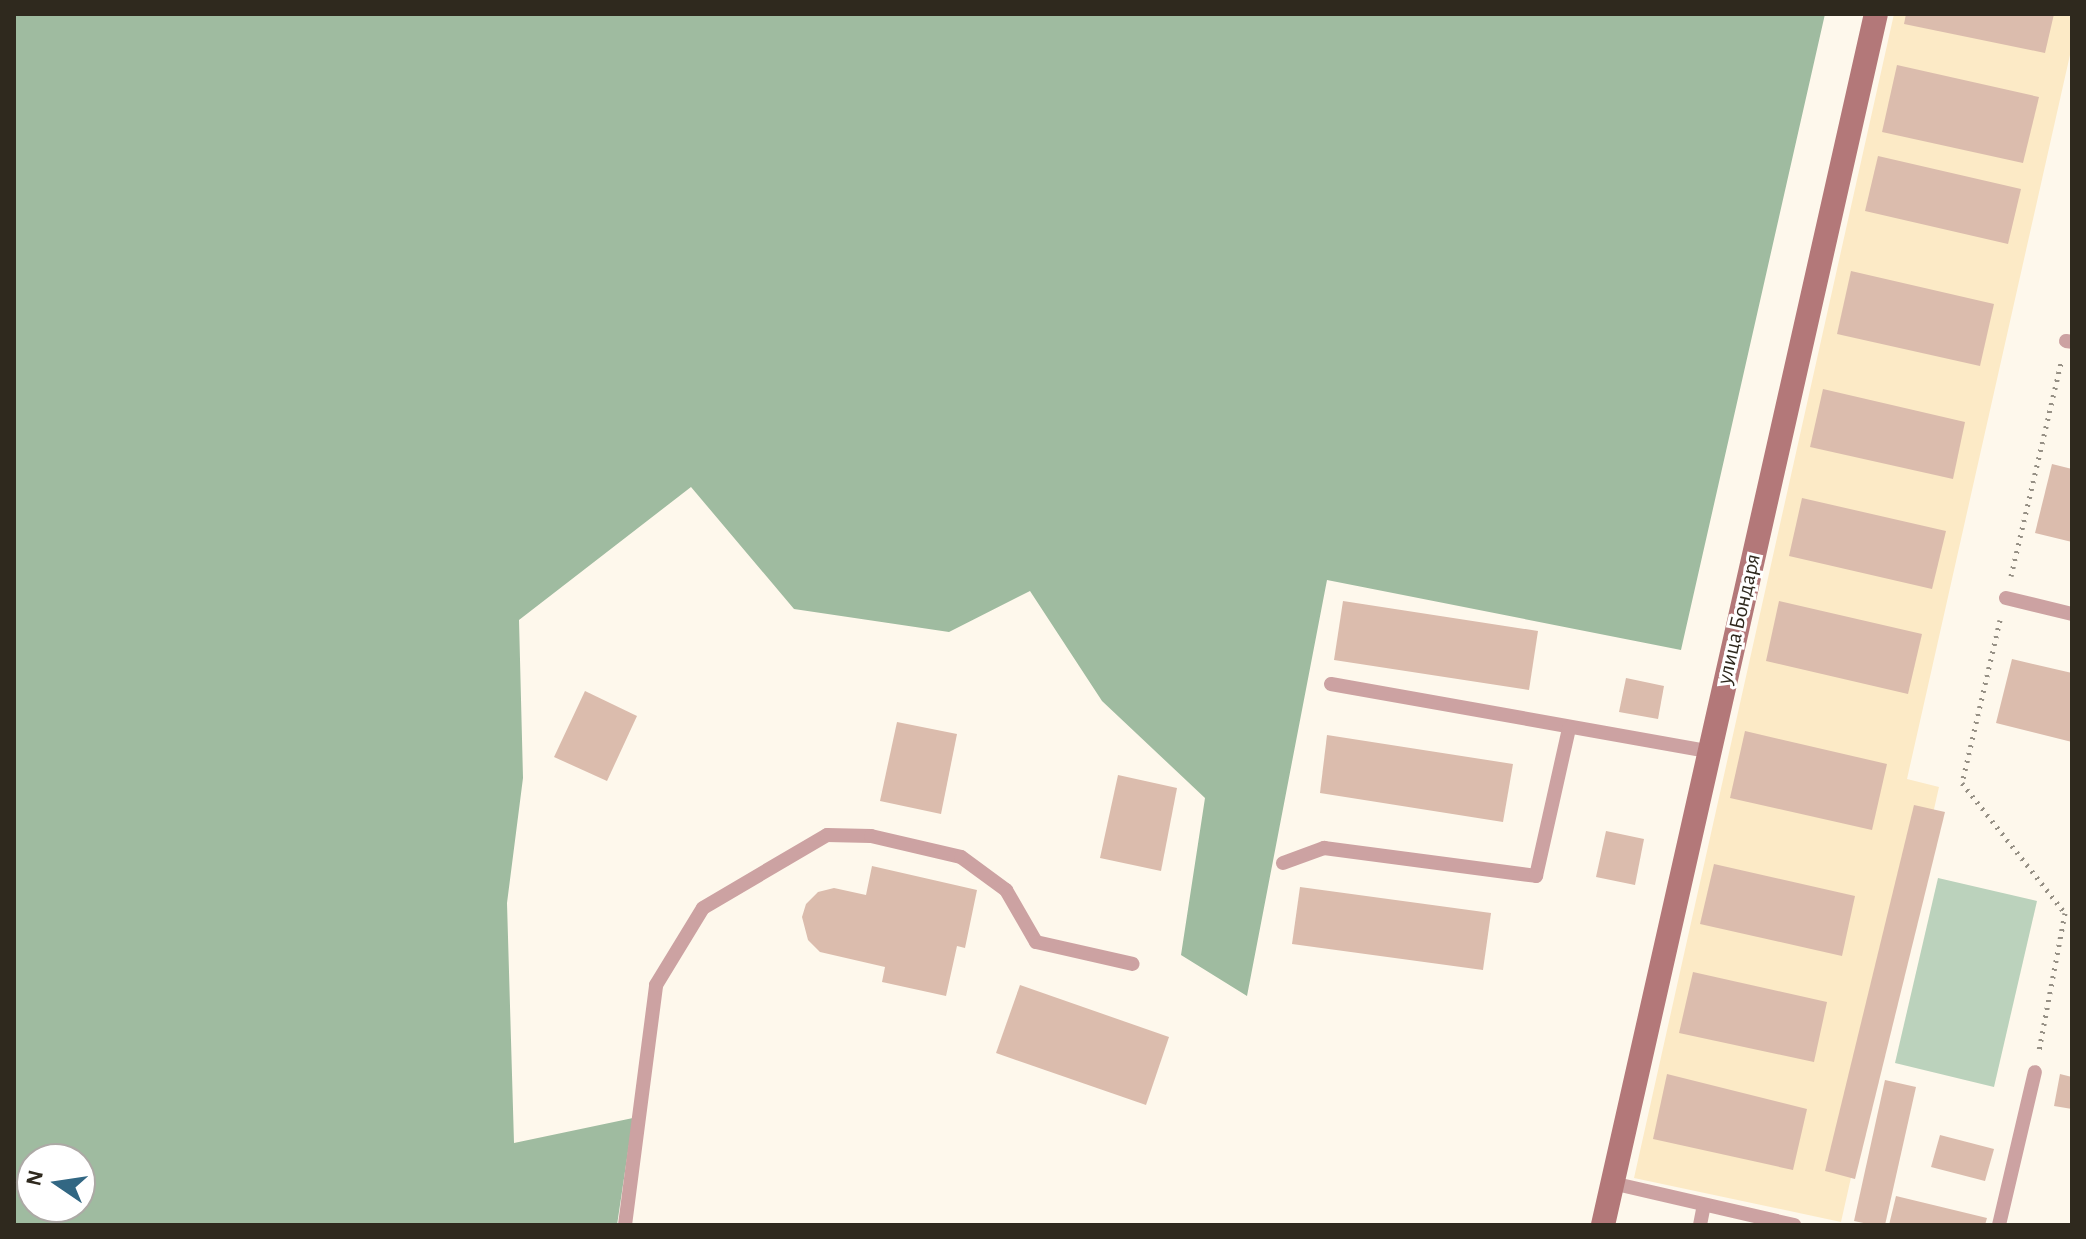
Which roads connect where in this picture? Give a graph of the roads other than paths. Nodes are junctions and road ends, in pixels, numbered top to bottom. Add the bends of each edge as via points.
1 (1876, 14) edge
2 (2006, 598) road end
3 (2072, 614) edge
4 (1331, 684) dead end
5 (1569, 728) junction
6 (1709, 751) junction
7 (1283, 863) dead end
8 (1133, 964) dead end
9 (2035, 1072) road end
10 (1612, 1183) junction
11 (1704, 1205) junction
12 (625, 1225) edge
13 (1603, 1225) edge
14 (1700, 1225) edge
15 (1794, 1225) edge
16 (1999, 1225) edge

1 - 6 main road, улица Бондаря
2 - 3 lane
4 - 5 lane
5 - 6 lane
5 - 7 lane via 1536,876 1324,848
6 - 10 main road, улица Бондаря
8 - 12 lane via 1036,942 1006,890 961,857 871,836 827,835 703,908 656,985
9 - 16 lane
10 - 11 lane
10 - 13 main road, улица Бондаря
11 - 14 lane
11 - 15 lane

